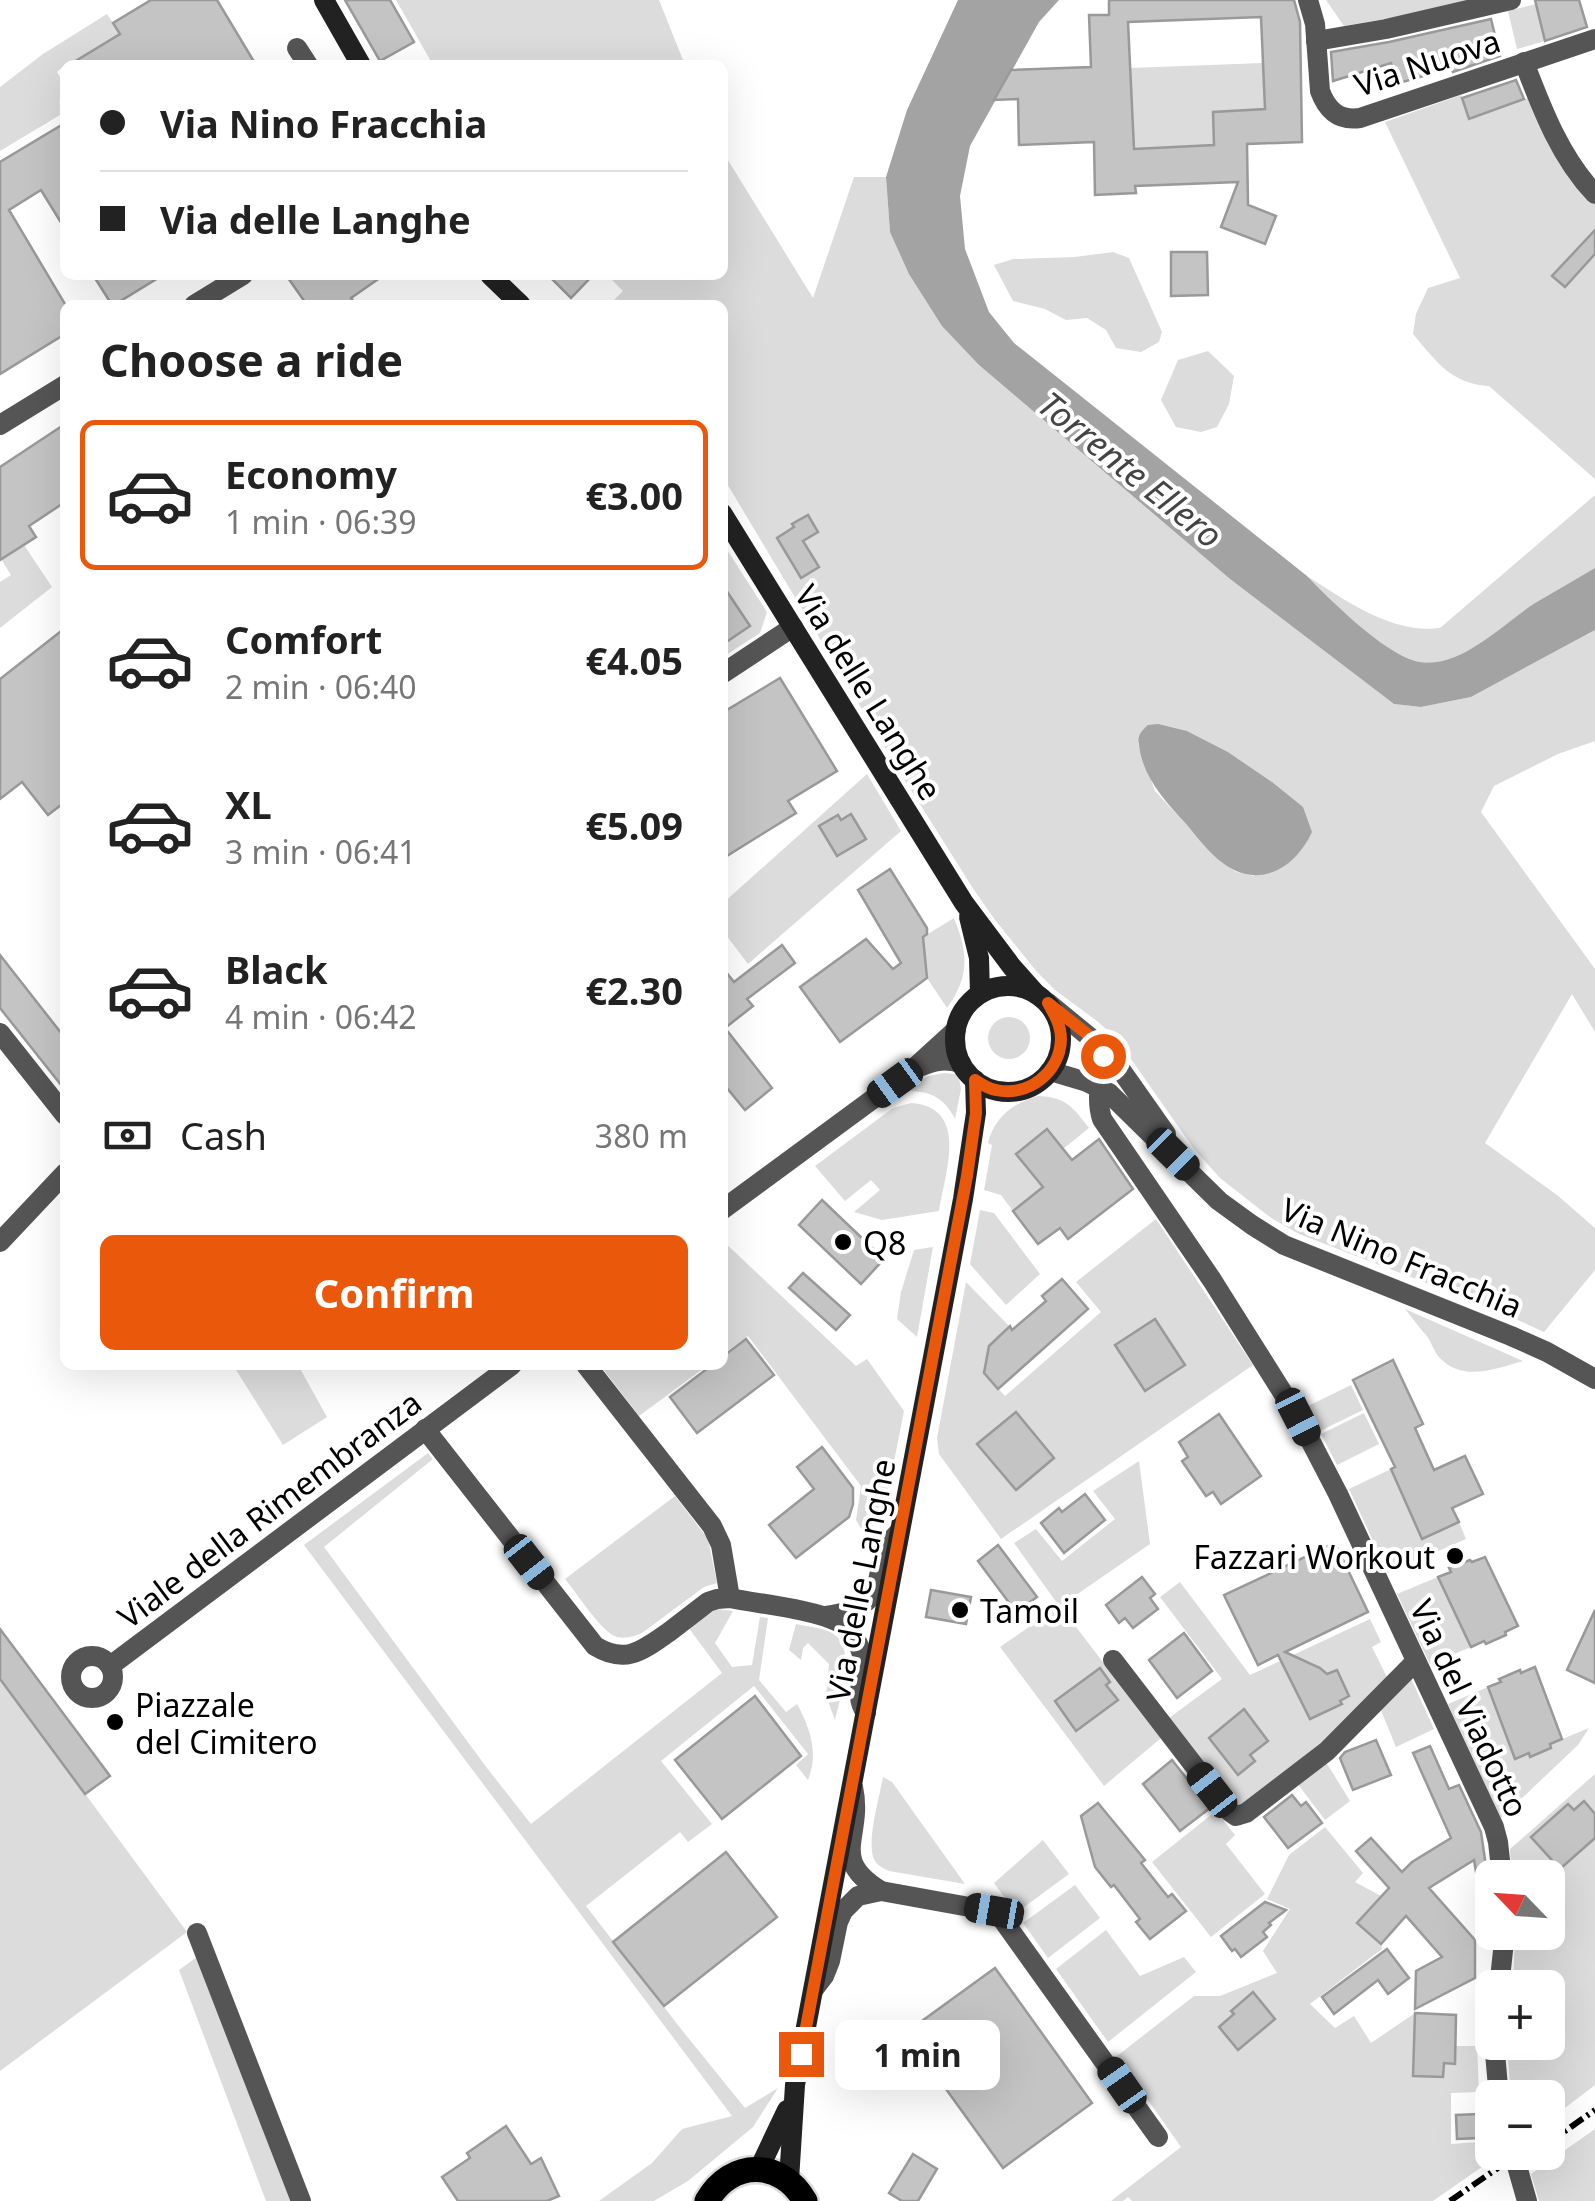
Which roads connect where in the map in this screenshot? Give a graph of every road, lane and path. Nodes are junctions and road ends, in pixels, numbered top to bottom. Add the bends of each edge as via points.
1 (324, 0) edge
2 (1308, 0) edge
3 (1511, 0) edge
4 (1595, 39) edge
5 (1316, 41) junction
6 (358, 60) edge
7 (1524, 62) junction
8 (1595, 194) edge
9 (235, 280) edge
10 (495, 280) edge
11 (202, 300) edge
12 (517, 300) edge
13 (60, 388) edge
14 (0, 425) edge
15 (728, 523) edge
16 (792, 627) junction
17 (728, 670) edge
18 (964, 903) junction
19 (980, 994) junction
20 (1042, 998) junction
21 (956, 1030) junction
22 (0, 1033) edge
23 (1101, 1045) junction
24 (960, 1063) junction
25 (911, 1071) junction
26 (1050, 1071) junction
27 (975, 1080) junction
28 (1100, 1088) junction
29 (1005, 1091) junction
30 (60, 1109) edge
31 (971, 1152) junction
32 (1196, 1177) junction
33 (60, 1178) edge
34 (728, 1206) edge
35 (0, 1242) edge
36 (505, 1370) edge
37 (590, 1370) edge
38 (1595, 1379) edge
39 (426, 1429) junction
40 (900, 1532) junction
41 (730, 1598) junction
42 (824, 1617) junction
43 (1112, 1660) dead end
44 (1416, 1661) junction
45 (110, 1666) dead end
46 (866, 1713) junction
47 (852, 1782) junction
48 (1500, 1860) edge
49 (880, 1891) junction
50 (197, 1932) dead end
51 (813, 1990) junction
52 (796, 2085) junction
53 (1158, 2137) dead end
54 (759, 2169) junction
55 (1518, 2170) edge
56 (789, 2180) junction
57 (301, 2201) edge
58 (708, 2201) edge
59 (805, 2201) edge
60 (1527, 2201) edge

1 - 6 main road
2 - 5 street, Via Nuova
3 - 5 street
4 - 7 street, Via Nuova
5 - 7 street, Via Nuova via 1324,101 1351,119
7 - 8 street via 1569,162
9 - 11 street
10 - 12 main road
13 - 14 street
15 - 16 main road, Via delle Langhe
16 - 17 street
16 - 18 main road, Via delle Langhe
18 - 19 main road, Via delle Langhe via 979,958
18 - 20 main road, Via delle Langhe
19 - 20 main road via 1008,986
19 - 21 main road
20 - 23 street, Via Nino Fracchia
20 - 26 main road, Via delle Langhe via 1061,1036
21 - 24 main road
21 - 25 street
22 - 30 street
23 - 28 street, Via del Viadotto
23 - 32 street, Via Nino Fracchia
24 - 25 street via 938,1060
24 - 27 main road
25 - 34 street
26 - 28 street, Via Nino Fracchia
26 - 29 main road via 1034,1085
27 - 29 main road
27 - 31 main road, Via delle Langhe
28 - 32 street, Via Nino Fracchia
28 - 44 street, Via del Viadotto via 1098,1109 1107,1128 1298,1417
29 - 31 main road, Via delle Langhe
31 - 40 main road, Via delle Langhe
32 - 38 street, Via Nino Fracchia via 1234,1213 1284,1245 1512,1336
33 - 35 street
36 - 39 street, Viale della Rimembranza
37 - 41 street via 712,1526
39 - 41 street via 600,1650 644,1650 708,1602
39 - 45 street, Viale della Rimembranza
40 - 42 street via 887,1548 870,1598 852,1612
40 - 46 main road, Via delle Langhe
41 - 42 street
42 - 46 street via 840,1623 859,1646 864,1664 858,1696
43 - 44 street via 1236,1816 1327,1751
44 - 48 street, Via del Viadotto via 1494,1827
46 - 47 main road, Via delle Langhe
47 - 49 street, Via delle Langhe via 852,1864
47 - 51 main road, Via delle Langhe
49 - 51 street, Via delle Langhe via 858,1896 843,1911 830,1961
49 - 53 street via 1000,1913
50 - 57 street
51 - 52 main road, Via delle Langhe
52 - 54 main road, Via delle Langhe
52 - 56 main road, Via delle Langhe
54 - 56 main road
54 - 58 main road via 727,2178
55 - 60 street
56 - 59 main road

